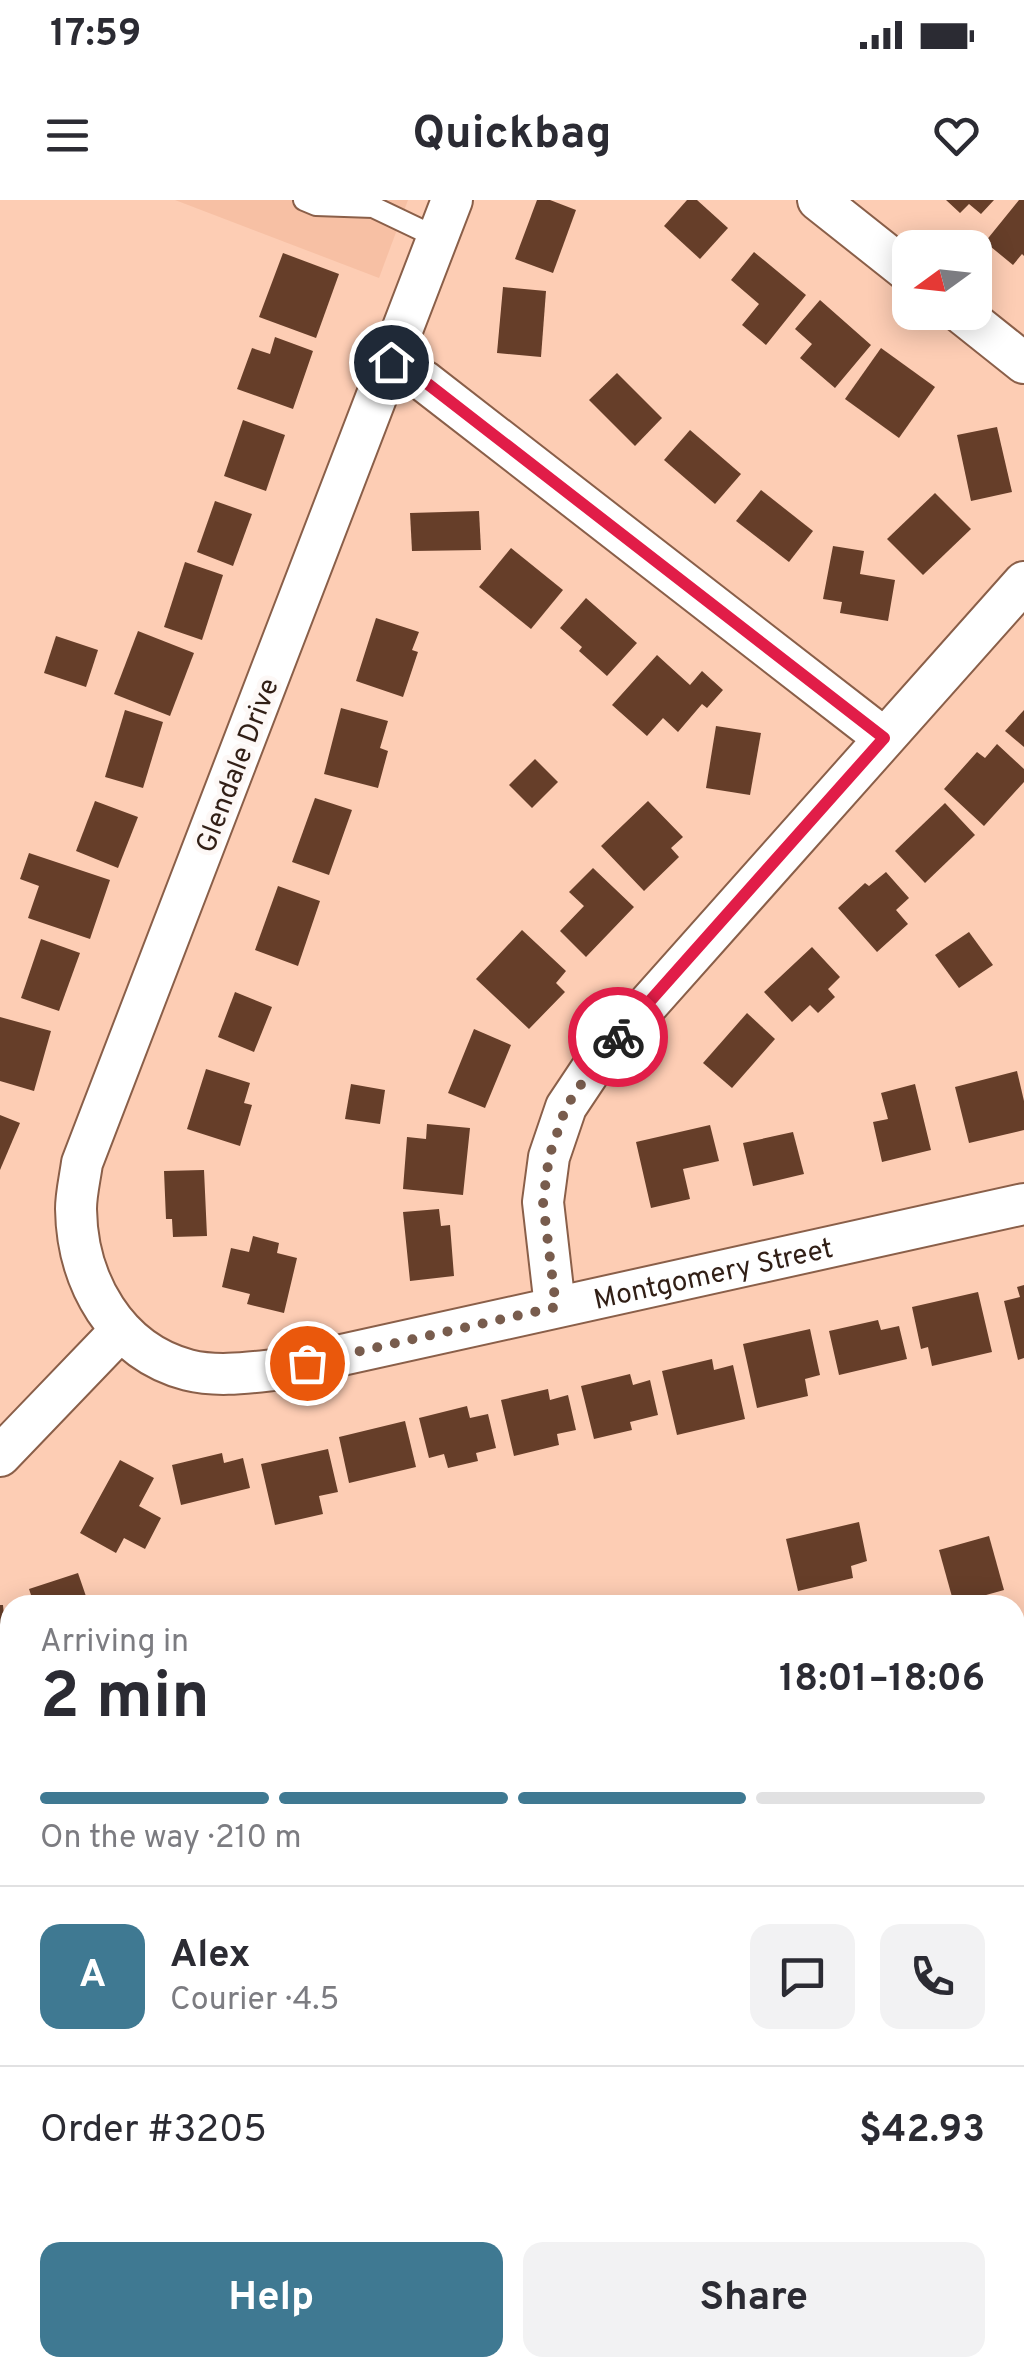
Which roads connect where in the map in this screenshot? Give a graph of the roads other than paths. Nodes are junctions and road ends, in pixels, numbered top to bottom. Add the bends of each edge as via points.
1 (304, 200) edge
2 (452, 200) edge
3 (818, 200) edge
4 (361, 204) edge
5 (438, 238) junction
6 (892, 259) edge
7 (983, 330) edge
8 (391, 362) junction
9 (1024, 363) edge
10 (1024, 582) edge
11 (884, 738) junction
12 (1024, 1204) edge
13 (556, 1307) junction
14 (120, 1331) junction
15 (0, 1456) edge

1 - 4 lane via 316,206
2 - 5 street, Glendale Drive
3 - 6 street
4 - 5 lane
5 - 8 street, Glendale Drive
7 - 9 street
8 - 11 street
8 - 14 street, Glendale Drive via 82,1163 76,1208 81,1251 95,1292
10 - 11 street
11 - 13 street via 594,1065 566,1107 543,1202
12 - 13 street, Montgomery Street
13 - 14 street, Montgomery Street via 234,1374 190,1371
14 - 15 street

